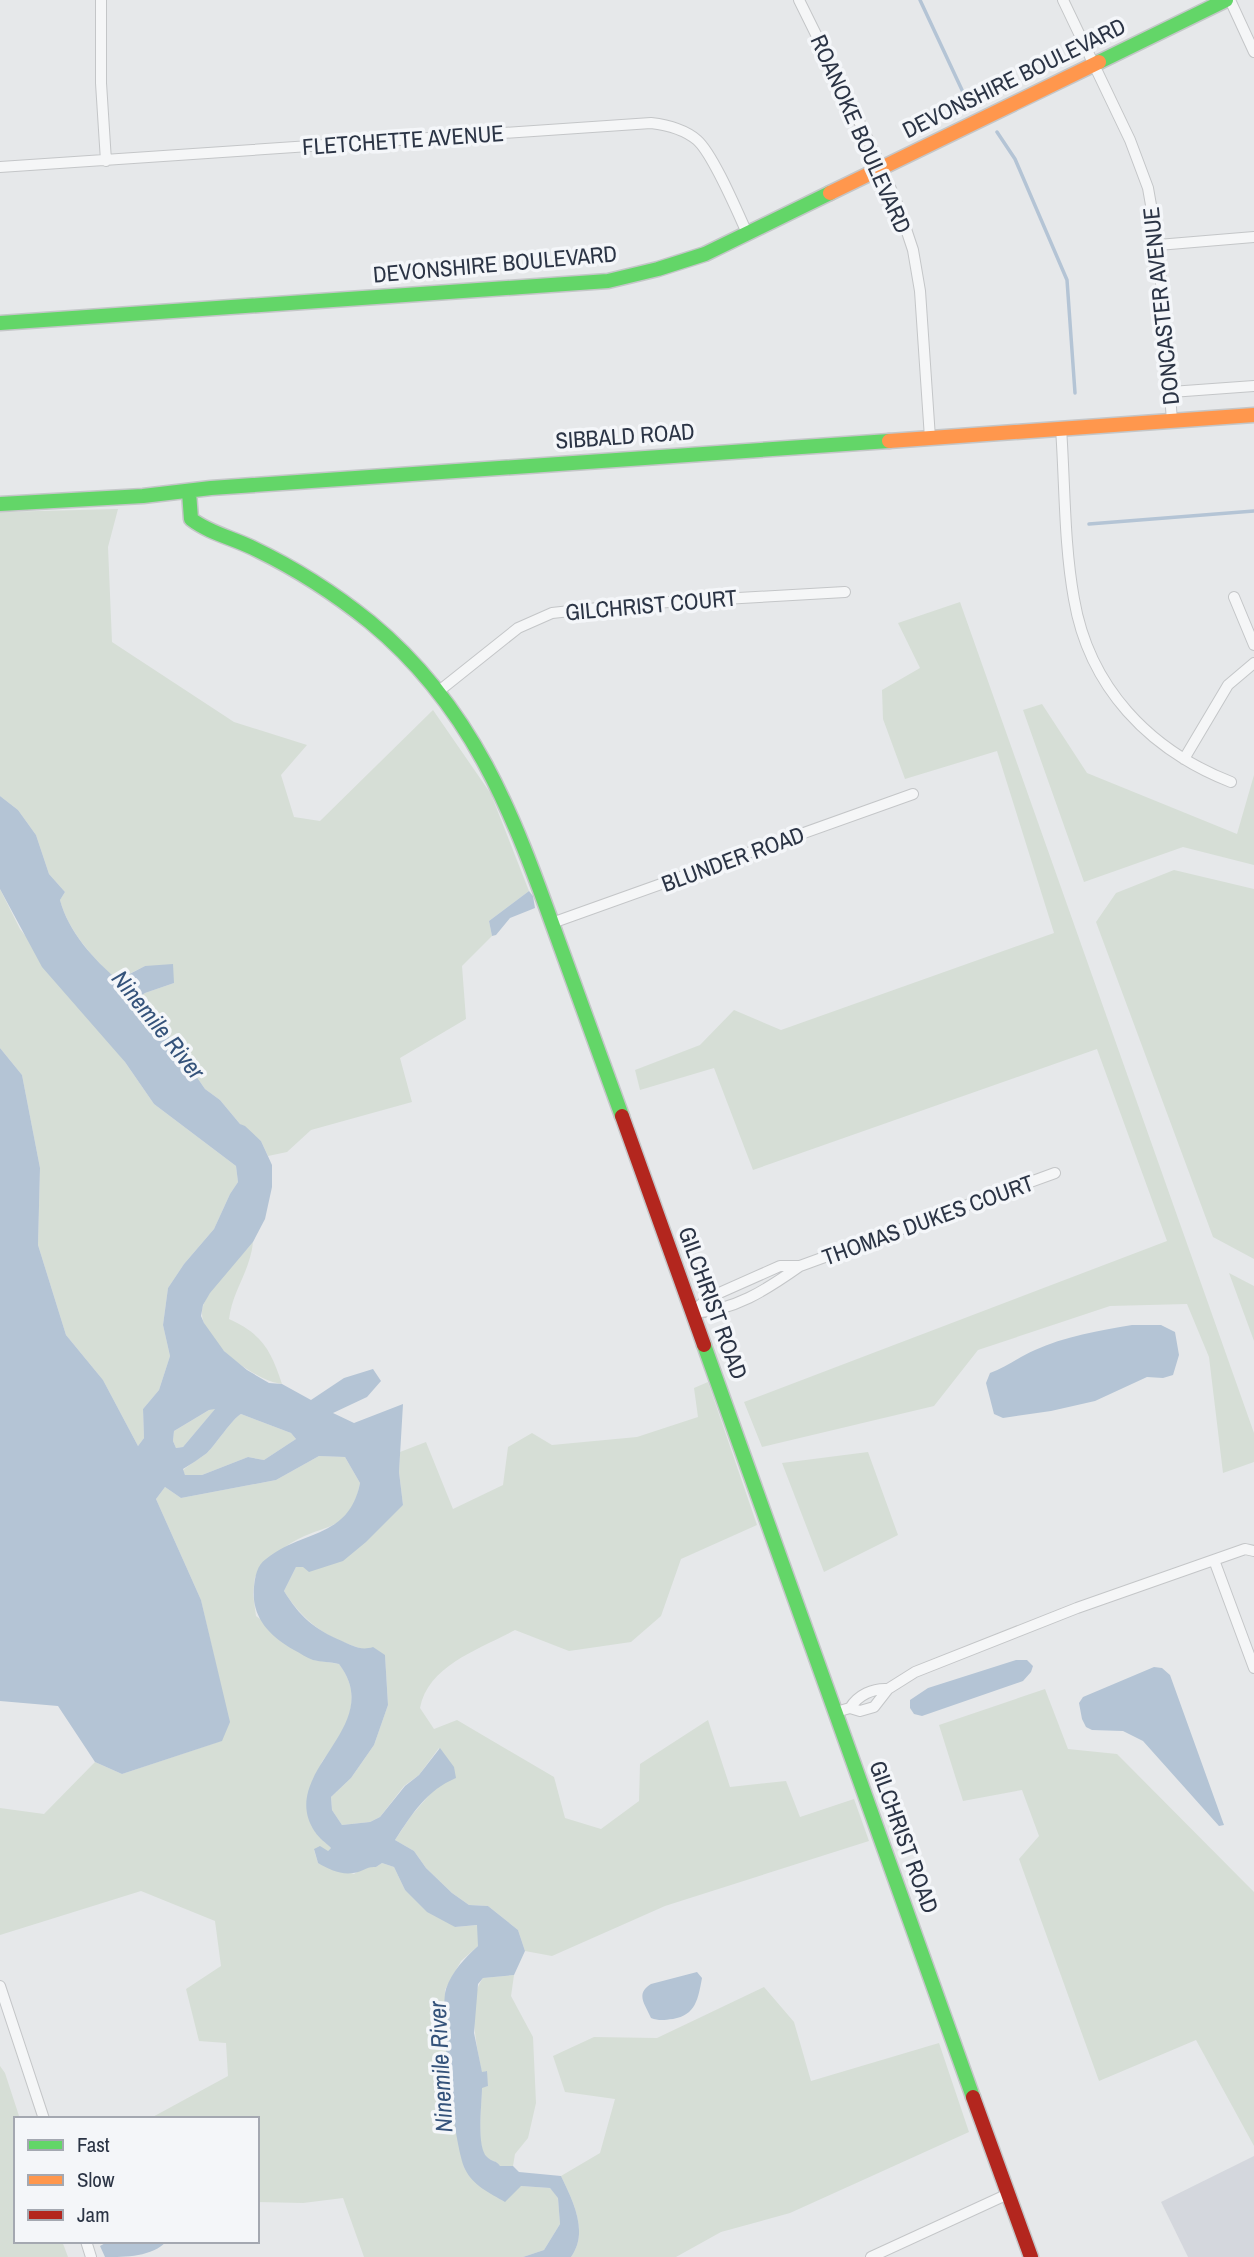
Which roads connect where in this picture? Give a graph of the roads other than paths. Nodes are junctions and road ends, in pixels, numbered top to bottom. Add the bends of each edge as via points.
1 (101, 0) edge
2 (799, 0) edge
3 (1063, 0) edge
4 (1228, 0) edge
5 (1254, 51) edge
6 (1094, 65) junction
7 (106, 161) junction
8 (0, 167) edge
9 (882, 168) junction
10 (747, 233) junction
11 (1254, 237) edge
12 (1158, 245) junction
13 (0, 323) edge
14 (1254, 386) edge
15 (1171, 393) junction
16 (1254, 415) edge
17 (1172, 420) junction
18 (1061, 428) junction
19 (930, 438) junction
20 (189, 492) junction
21 (0, 504) edge
22 (845, 592) dead end
23 (1234, 597) dead end
24 (1254, 645) edge
25 (1254, 663) edge
26 (439, 691) junction
27 (1184, 758) junction
28 (1231, 782) dead end
29 (913, 794) dead end
30 (552, 923) junction
31 (1055, 1173) dead end
32 (800, 1266) junction
33 (692, 1313) junction
34 (1254, 1551) edge
35 (1214, 1560) junction
36 (1254, 1668) edge
37 (888, 1689) junction
38 (843, 1710) junction
39 (0, 1986) edge
40 (43, 2117) edge
41 (1008, 2194) junction
42 (871, 2257) edge
43 (1031, 2257) edge

1 - 7 street
2 - 9 street, ROANOKE BOULEVARD
3 - 6 street, DONCASTER AVENUE
4 - 5 street
4 - 6 street, DEVONSHIRE BOULEVARD
6 - 9 street, DEVONSHIRE BOULEVARD
6 - 12 street, DONCASTER AVENUE via 1139,160
7 - 8 street, FLETCHETTE AVENUE
7 - 10 street, FLETCHETTE AVENUE via 670,125 699,142 709,155
9 - 10 street, DEVONSHIRE BOULEVARD
9 - 19 street, ROANOKE BOULEVARD via 913,250
10 - 13 street, DEVONSHIRE BOULEVARD via 705,254 608,281
11 - 12 street
12 - 15 street, DONCASTER AVENUE
14 - 15 street
15 - 17 street, DONCASTER AVENUE
16 - 17 street, SIBBALD ROAD
17 - 18 street, SIBBALD ROAD
18 - 19 street, SIBBALD ROAD
18 - 27 street via 1071,577 1084,639 1124,709 1156,740
19 - 20 street, SIBBALD ROAD
20 - 21 street, SIBBALD ROAD
20 - 26 street, GILCHRIST ROAD via 191,519 197,525 239,541 317,583 379,629
22 - 26 street, GILCHRIST COURT via 552,613 518,628
23 - 24 street
25 - 27 street via 1228,685
26 - 30 street, GILCHRIST ROAD via 503,792
27 - 28 street
29 - 30 street, BLUNDER ROAD
30 - 33 street, GILCHRIST ROAD
31 - 32 street, THOMAS DUKES COURT
32 - 33 street, THOMAS DUKES COURT via 764,1292 737,1304
32 - 33 street, THOMAS DUKES COURT via 770,1270 708,1298
33 - 38 street, GILCHRIST ROAD
34 - 35 street via 1245,1549
35 - 36 street
35 - 37 street via 915,1672
37 - 38 street via 856,1698
37 - 38 street via 874,1707
38 - 41 street, GILCHRIST ROAD
39 - 40 street
41 - 42 street
41 - 43 street, GILCHRIST ROAD

